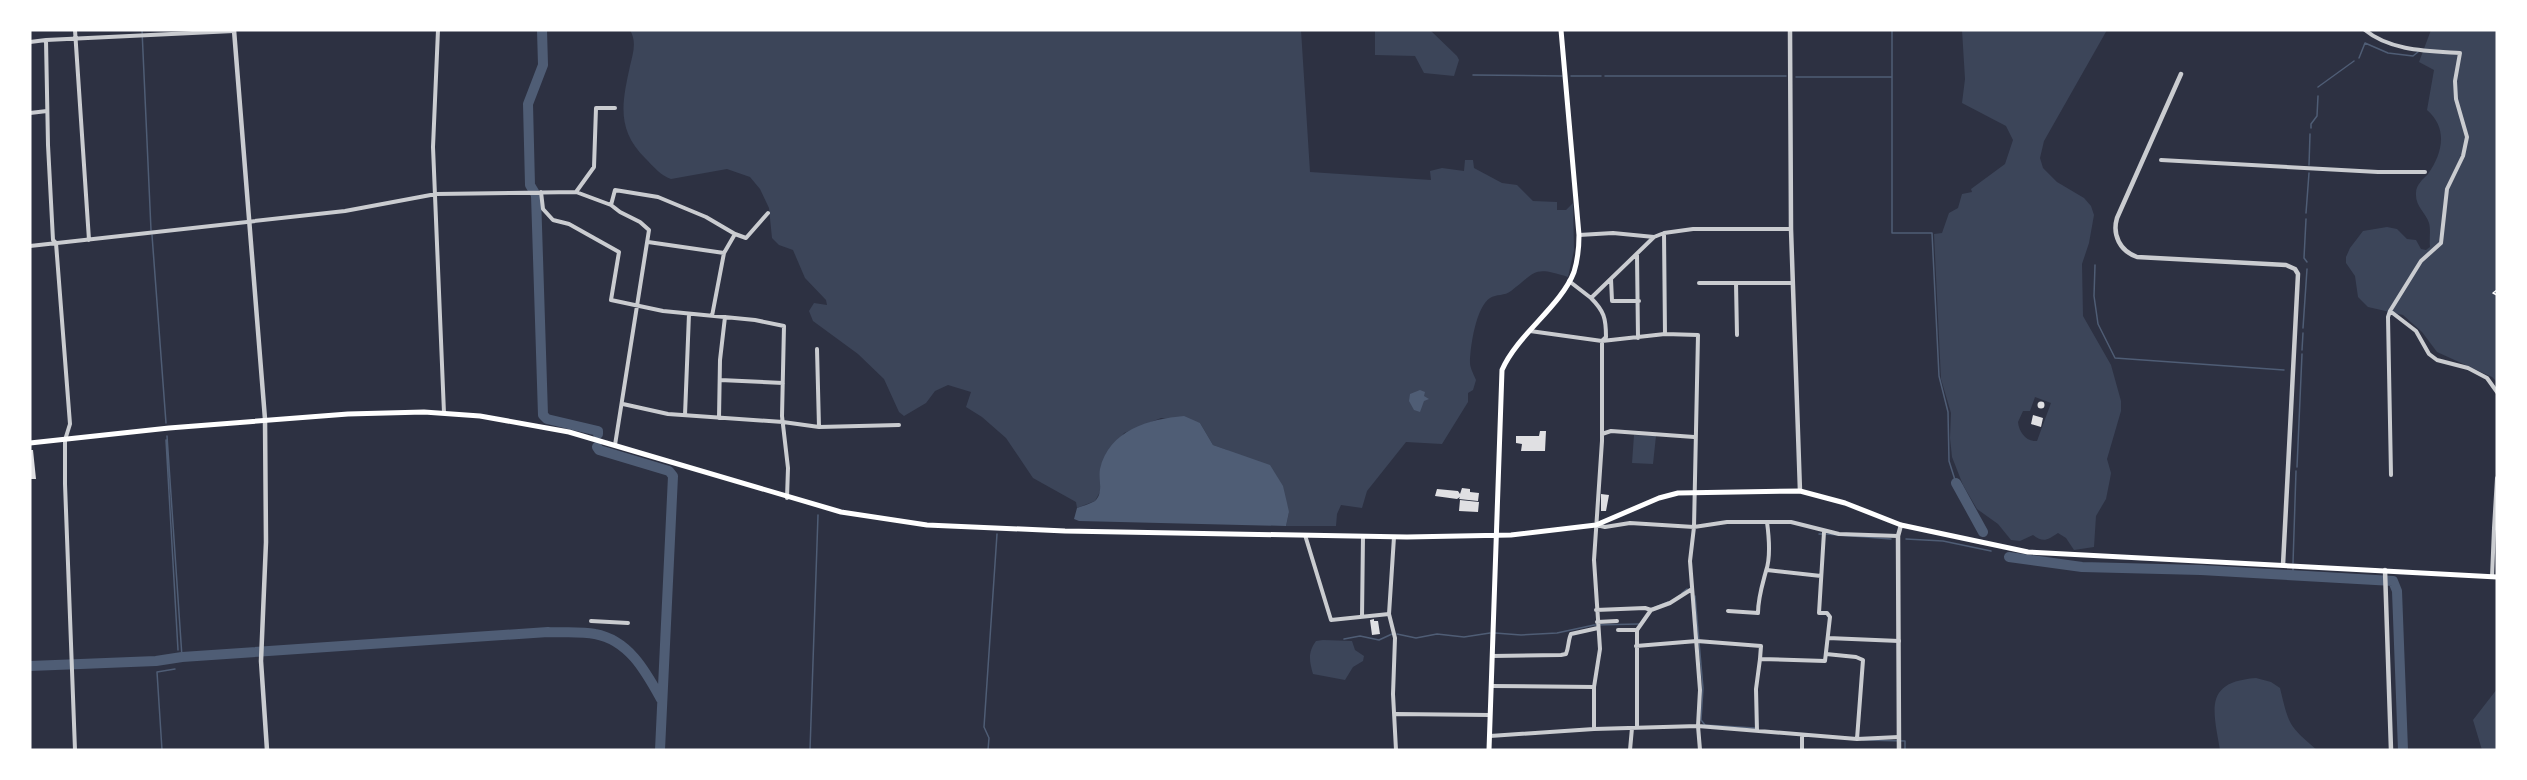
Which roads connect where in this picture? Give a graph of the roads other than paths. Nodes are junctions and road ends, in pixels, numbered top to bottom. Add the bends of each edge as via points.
1 (75, 30) edge
2 (234, 30) edge
3 (438, 30) edge
4 (1562, 30) edge
5 (1790, 30) edge
6 (2365, 30) edge
7 (76, 38) junction
8 (46, 40) junction
9 (30, 42) edge
10 (2181, 74) dead end
11 (615, 108) dead end
12 (47, 111) junction
13 (30, 113) edge
14 (2161, 160) dead end
15 (2425, 172) dead end
16 (539, 192) junction
17 (576, 192) junction
18 (436, 194) junction
19 (611, 205) junction
20 (768, 213) dead end
21 (249, 220) junction
22 (1791, 229) junction
23 (1664, 233) junction
24 (735, 234) junction
25 (1579, 235) junction
26 (1654, 237) junction
27 (89, 240) junction
28 (648, 242) junction
29 (56, 243) junction
30 (30, 246) edge
31 (724, 253) junction
32 (1637, 255) junction
33 (1611, 279) junction
34 (1569, 281) junction
35 (1699, 283) dead end
36 (1736, 283) junction
37 (1792, 283) junction
38 (1591, 298) junction
39 (1639, 301) junction
40 (636, 306) junction
41 (2390, 311) junction
42 (689, 314) junction
43 (712, 316) junction
44 (725, 317) junction
45 (1529, 331) junction
46 (1665, 334) junction
47 (1737, 335) dead end
48 (1638, 338) junction
49 (1602, 341) junction
50 (817, 350) dead end
51 (720, 380) junction
52 (783, 383) junction
53 (2497, 392) edge
54 (623, 404) junction
55 (444, 413) junction
56 (685, 415) junction
57 (719, 418) junction
58 (265, 419) junction
59 (783, 422) junction
60 (899, 425) dead end
61 (819, 427) junction
62 (1602, 434) junction
63 (1695, 437) junction
64 (66, 440) junction
65 (30, 443) edge
66 (615, 445) junction
67 (2391, 475) dead end
68 (2497, 478) edge
69 (1800, 491) junction
70 (1694, 492) junction
71 (788, 498) junction
72 (1626, 513) junction
73 (1767, 522) junction
74 (1630, 523) junction
75 (1596, 525) junction
76 (1901, 525) junction
77 (1694, 527) junction
78 (2496, 528) edge
79 (1824, 532) junction
80 (1305, 534) junction
81 (1363, 535) junction
82 (1498, 535) junction
83 (1898, 536) junction
84 (1394, 537) junction
85 (2289, 565) junction
86 (1767, 570) junction
87 (2385, 573) junction
88 (1821, 576) junction
89 (2495, 577) edge
90 (1692, 589) junction
91 (1596, 610) junction
92 (1650, 610) junction
93 (1728, 611) dead end
94 (1389, 614) junction
95 (1362, 617) junction
96 (591, 621) dead end
97 (1617, 621) dead end
98 (1598, 622) junction
99 (628, 623) dead end
100 (1598, 628) junction
101 (1618, 630) dead end
102 (1637, 630) junction
103 (1828, 638) junction
104 (1699, 641) junction
105 (1899, 641) junction
106 (1635, 646) junction
107 (1826, 654) junction
108 (1491, 656) junction
109 (1760, 659) junction
110 (1490, 686) junction
111 (1594, 687) junction
112 (1396, 714) junction
113 (1490, 715) junction
114 (1698, 726) junction
115 (1635, 728) junction
116 (1594, 729) junction
117 (1757, 731) junction
118 (1802, 735) junction
119 (1489, 736) junction
120 (1899, 737) junction
121 (1857, 738) junction
122 (1899, 747) edge
123 (75, 750) edge
124 (267, 750) edge
125 (1396, 750) edge
126 (1489, 750) edge
127 (1630, 750) edge
128 (1700, 750) edge
129 (1802, 750) edge
130 (2391, 750) edge

1 - 7 street
2 - 7 street
2 - 21 street
3 - 18 street via 433,147
4 - 25 main road
5 - 22 street
6 - 41 street via 2391,45 2460,53 2456,99 2467,136 2463,156 2447,189 2441,243 2421,261
7 - 8 street
7 - 27 street
8 - 9 street
8 - 12 street
10 - 85 street via 2116,218 2115,232 2121,246 2136,257 2286,265 2298,274
11 - 17 street via 596,108 594,167
12 - 13 street
12 - 29 street
14 - 15 street
16 - 17 street
16 - 18 street
16 - 40 street via 543,209 553,220 569,224 619,252 611,300
17 - 19 street
18 - 21 street via 345,211
18 - 55 street
19 - 24 street via 615,190 646,194 706,217
19 - 28 street via 649,230
20 - 24 street via 746,238
21 - 27 street
21 - 58 street
22 - 23 street via 1693,229
22 - 37 street
23 - 26 street
23 - 46 street
24 - 31 street
25 - 26 street
25 - 34 main road via 1578,256
26 - 32 street
27 - 29 street
28 - 31 street
28 - 40 street
29 - 30 street
29 - 64 street via 70,424
31 - 43 street
32 - 33 street
32 - 39 street
33 - 38 street
33 - 39 street via 1612,301
34 - 38 street
34 - 45 main road
35 - 36 street
36 - 37 street
36 - 47 street
37 - 69 street
38 - 49 street via 1605,313 1606,337
39 - 48 street
40 - 42 street
40 - 54 street
41 - 53 street via 2416,331 2429,354 2487,378
41 - 67 street
42 - 43 street
42 - 56 street
43 - 44 street
44 - 51 street
44 - 52 street via 784,326
45 - 49 street
45 - 82 main road via 1505,363 1500,382
46 - 48 street
46 - 63 street via 1698,335
48 - 49 street
49 - 62 street
50 - 61 street
51 - 52 street
51 - 57 street
52 - 59 street
54 - 56 street
54 - 66 street
55 - 58 main road via 378,412
55 - 66 main road via 519,422
56 - 57 street
57 - 59 street
58 - 64 main road
58 - 124 street via 266,552 261,658
59 - 61 street
59 - 71 street
60 - 61 street
62 - 63 street via 1611,431
62 - 75 street
63 - 70 street
64 - 65 main road
64 - 123 street
66 - 71 main road
68 - 78 street
69 - 70 main road
69 - 76 main road
70 - 72 main road via 1659,498
70 - 77 street
71 - 80 main road via 841,512 927,525
72 - 74 street
72 - 75 main road
73 - 77 street
73 - 79 street via 1802,524
73 - 86 street
74 - 75 street
74 - 77 street
75 - 82 main road
75 - 91 street
76 - 83 street
76 - 85 main road via 2028,552
77 - 90 street
78 - 89 street
79 - 83 street
79 - 88 street
80 - 81 main road
80 - 95 street via 1331,620
81 - 84 main road
81 - 95 street
82 - 84 main road
82 - 108 main road
83 - 105 street
84 - 94 street
85 - 87 main road
86 - 88 street
86 - 93 street via 1760,586 1758,614
87 - 89 main road
87 - 130 street
88 - 103 street via 1819,613 1830,617
90 - 92 street
90 - 104 street
91 - 92 street
91 - 98 street
92 - 102 street
94 - 95 street
94 - 112 street via 1395,638
96 - 99 street
97 - 98 street
98 - 100 street
100 - 108 street via 1571,634 1568,650 1562,655
100 - 111 street via 1600,649
101 - 102 street
102 - 106 street
103 - 105 street
103 - 107 street
104 - 106 street
104 - 109 street via 1761,646
104 - 114 street
105 - 120 street
106 - 115 street
107 - 109 street via 1822,662
107 - 121 street via 1863,660
108 - 110 main road
109 - 117 street
110 - 111 street
110 - 113 main road
111 - 116 street
112 - 113 street
112 - 125 street
113 - 119 main road
114 - 115 street
114 - 117 street
114 - 128 street
115 - 116 street
115 - 127 street
116 - 119 street
117 - 118 street
118 - 121 street
118 - 129 street
119 - 126 main road
120 - 121 street
120 - 122 street

